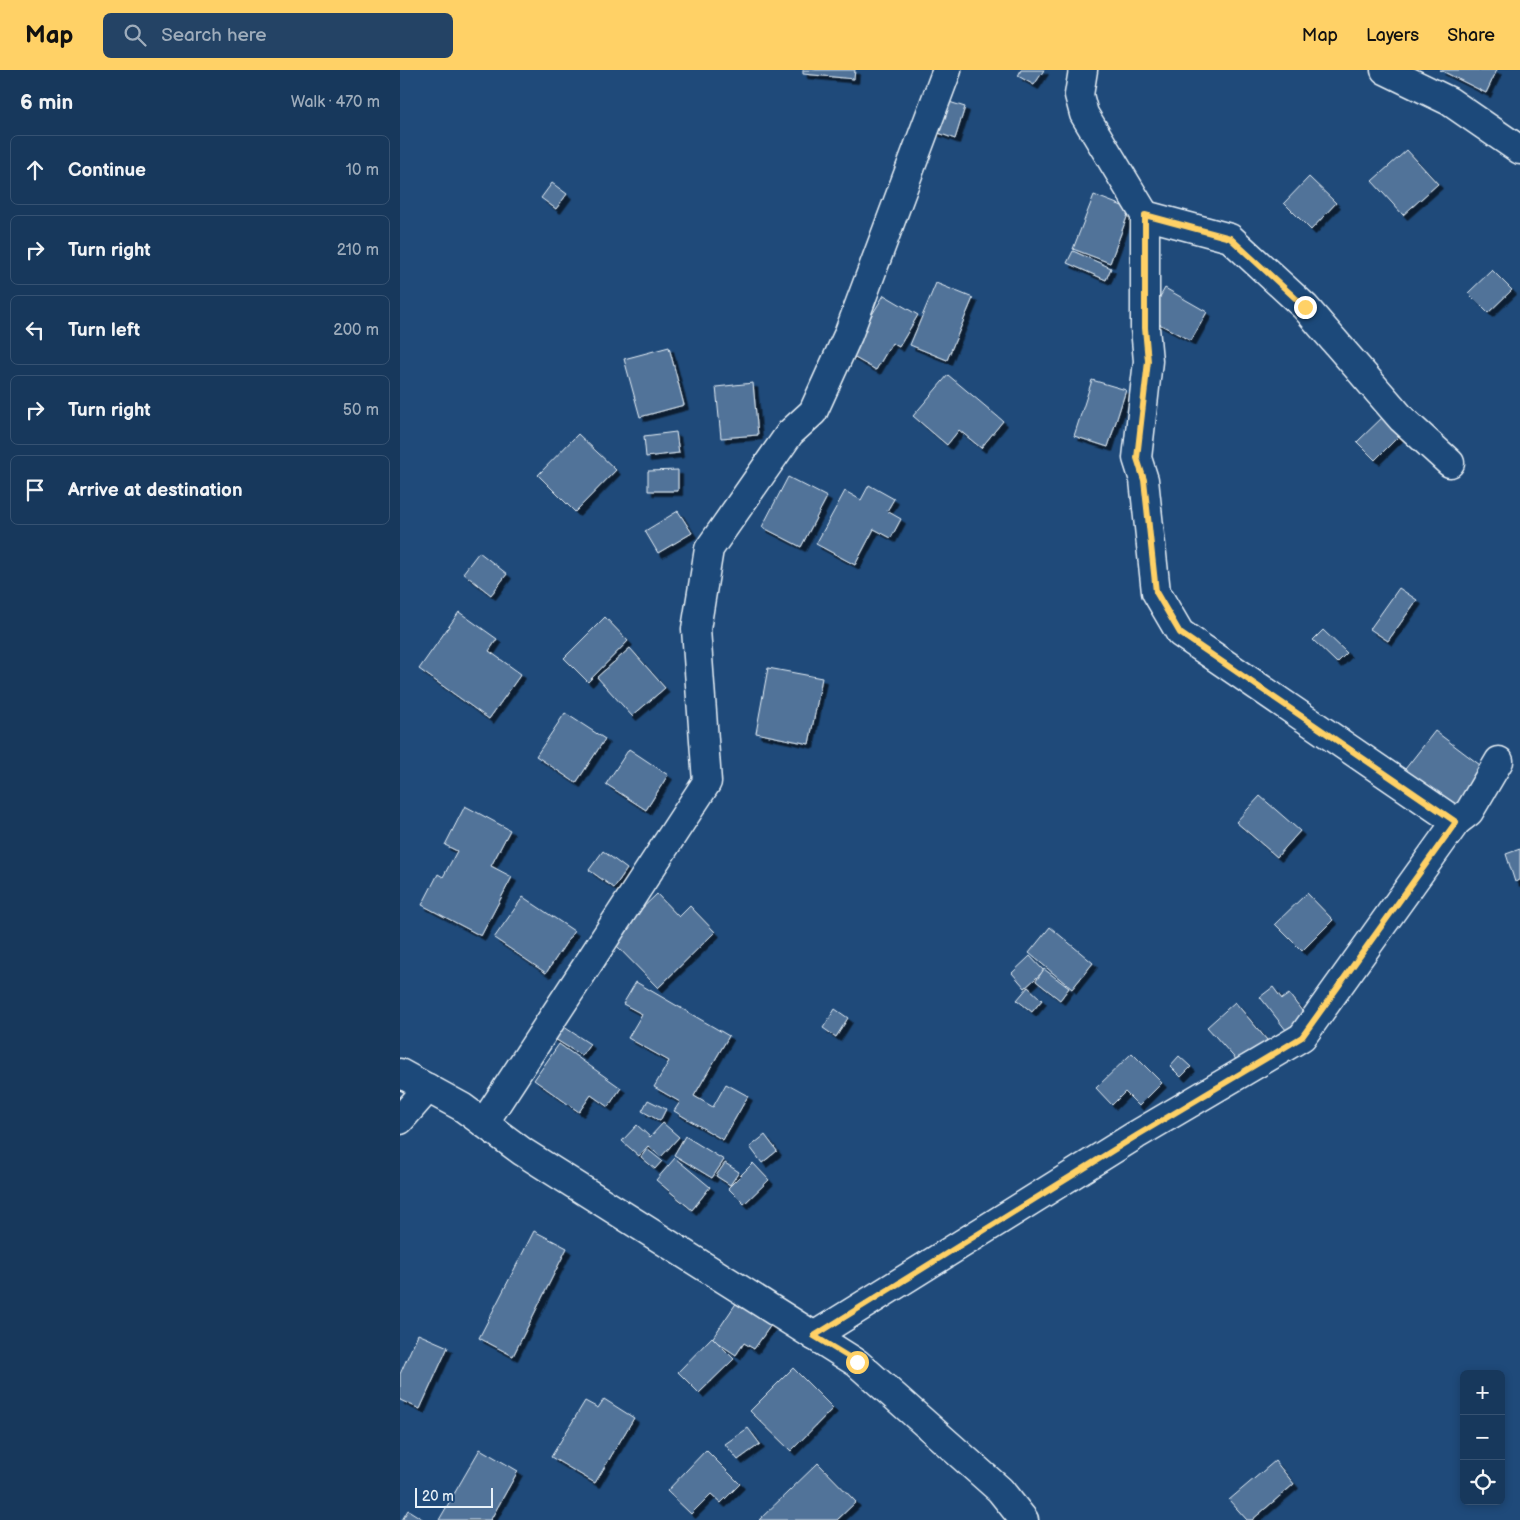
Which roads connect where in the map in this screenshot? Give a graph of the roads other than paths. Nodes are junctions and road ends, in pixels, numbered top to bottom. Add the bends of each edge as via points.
1 (947, 70) edge
2 (1083, 70) edge
3 (1385, 70) edge
4 (1520, 150) edge
5 (1145, 215) junction
6 (1450, 463) dead end
7 (1499, 761) dead end
8 (1456, 822) junction
9 (400, 1073) edge
10 (428, 1088) junction
11 (400, 1120) edge
12 (484, 1123) junction
13 (814, 1336) junction
14 (1024, 1520) edge

1 - 12 street via 848,336 813,412 790,433 709,550 696,629 707,782
2 - 5 street via 1079,95 1084,114
3 - 4 street via 1449,101
5 - 6 street via 1230,238 1305,307 1402,419
5 - 8 street via 1148,361 1137,458 1144,480 1156,592 1180,633
7 - 8 street via 1469,812
8 - 13 street via 1302,1037
9 - 10 street
10 - 11 street
10 - 12 street
12 - 13 street via 523,1152
13 - 14 street via 857,1362 1000,1490

